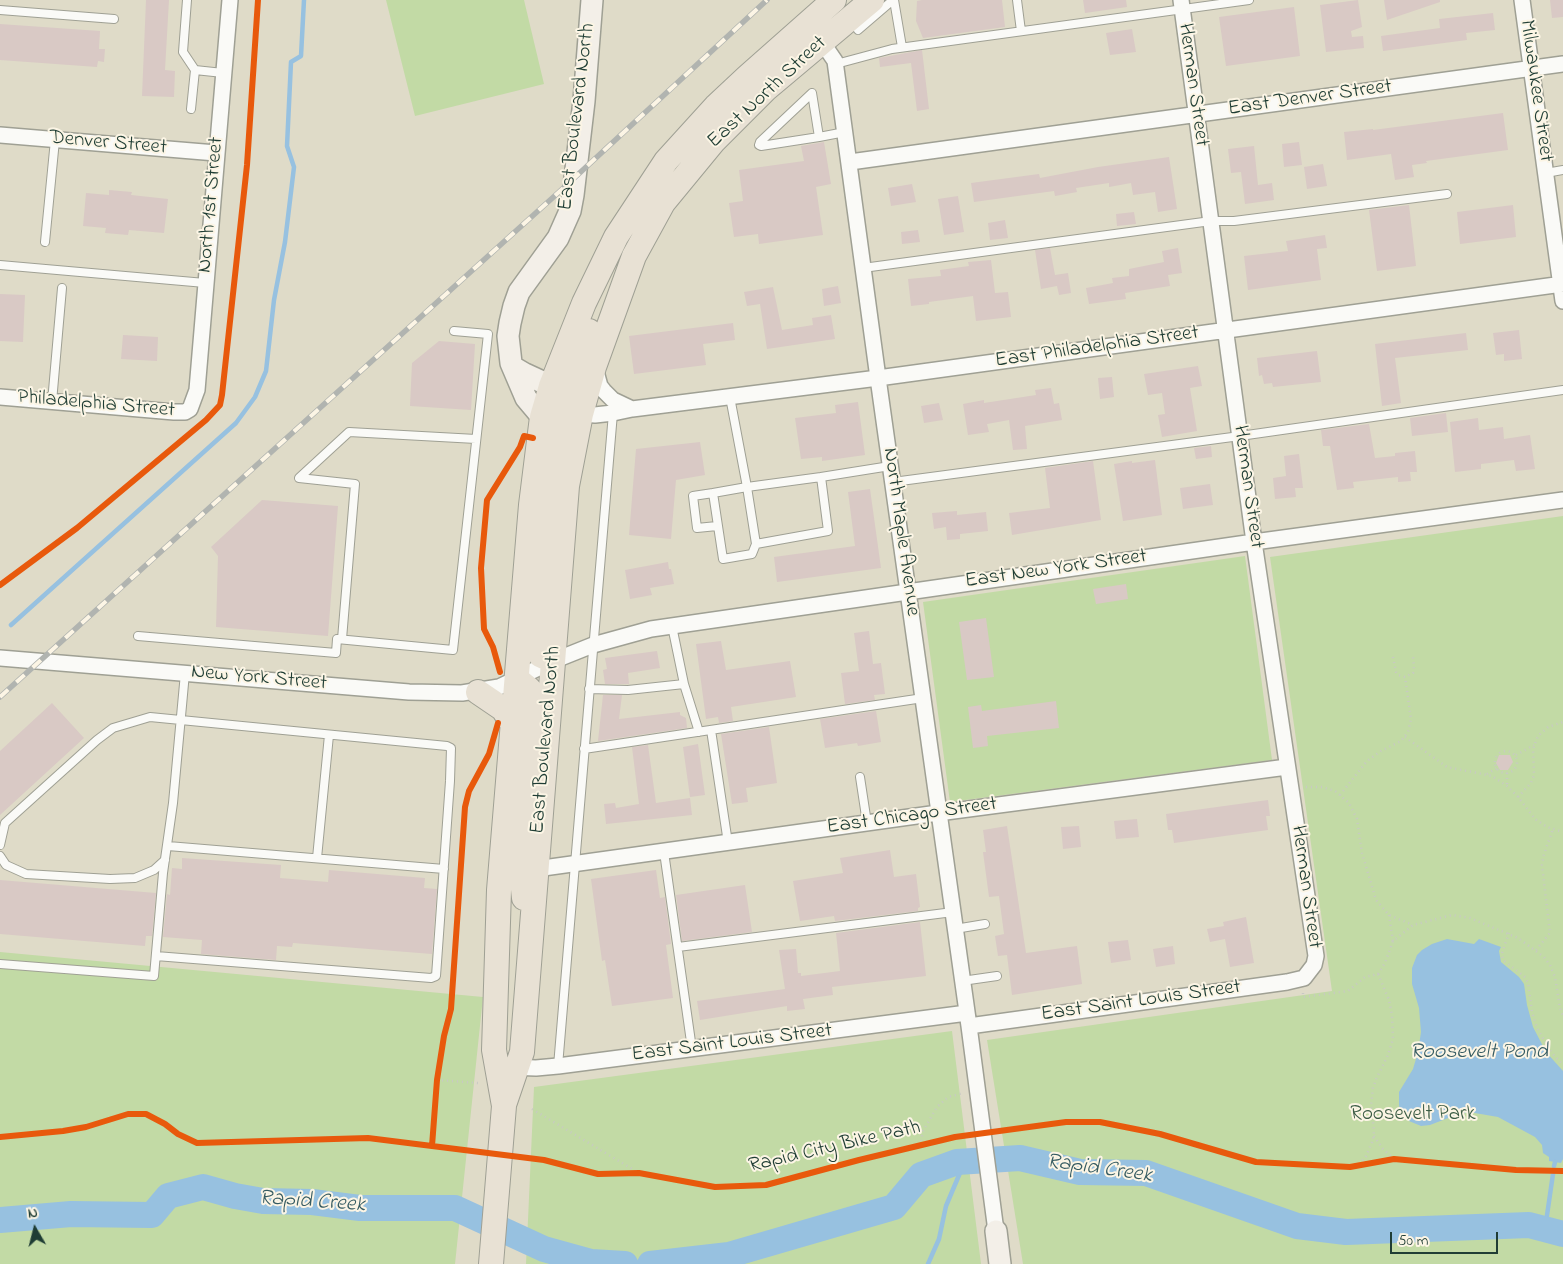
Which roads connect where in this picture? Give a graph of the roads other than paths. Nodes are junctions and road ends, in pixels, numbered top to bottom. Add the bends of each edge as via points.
1 (188, 0) edge
2 (230, 0) edge
3 (592, 0) edge
4 (834, 0) edge
5 (845, 0) edge
6 (872, 0) edge
7 (894, 0) edge
8 (1017, 0) edge
9 (1249, 0) edge
10 (1522, 0) edge
11 (1181, 5) edge
12 (0, 10) edge
13 (114, 19) dead end
14 (858, 30) dead end
15 (1021, 31) junction
16 (822, 42) junction
17 (902, 47) junction
18 (836, 64) junction
19 (1563, 64) edge
20 (1532, 68) junction
21 (195, 70) junction
22 (223, 73) junction
23 (191, 109) dead end
24 (1196, 115) junction
25 (845, 132) junction
26 (0, 135) edge
27 (819, 137) junction
28 (55, 140) junction
29 (216, 153) junction
30 (850, 162) junction
31 (1563, 170) edge
32 (1546, 172) junction
33 (1447, 194) dead end
34 (1211, 221) junction
35 (616, 237) junction
36 (45, 242) dead end
37 (0, 266) edge
38 (863, 268) junction
39 (205, 283) junction
40 (1562, 284) edge
41 (62, 288) dead end
42 (1563, 301) edge
43 (454, 331) dead end
44 (1225, 331) junction
45 (513, 367) junction
46 (594, 367) junction
47 (878, 378) junction
48 (550, 386) junction
49 (1563, 390) edge
50 (0, 397) edge
51 (730, 397) junction
52 (52, 402) junction
53 (190, 409) joint
54 (632, 409) junction
55 (613, 413) junction
56 (581, 414) junction
57 (542, 417) junction
58 (1240, 436) junction
59 (476, 440) junction
60 (890, 466) junction
61 (821, 477) junction
62 (892, 482) junction
63 (747, 487) junction
64 (713, 493) junction
65 (1563, 500) edge
66 (717, 526) junction
67 (1254, 542) junction
68 (756, 544) junction
69 (527, 554) junction
70 (908, 591) junction
71 (557, 613) junction
72 (672, 626) junction
73 (138, 636) dead end
74 (342, 640) junction
75 (593, 645) junction
76 (0, 658) edge
77 (553, 661) junction
78 (185, 673) junction
79 (516, 679) junction
80 (684, 684) junction
81 (589, 689) junction
82 (478, 692) junction
83 (923, 698) junction
84 (181, 720) junction
85 (513, 725) junction
86 (711, 730) junction
87 (699, 732) junction
88 (329, 735) junction
89 (584, 749) junction
90 (1287, 767) junction
91 (860, 777) dead end
92 (938, 813) junction
93 (867, 823) junction
94 (728, 843) junction
95 (0, 845) edge
96 (168, 846) junction
97 (664, 852) junction
98 (0, 856) edge
99 (317, 858) junction
100 (165, 860) junction
101 (576, 865) junction
102 (444, 869) junction
103 (536, 869) junction
104 (953, 912) junction
105 (985, 924) dead end
106 (955, 929) junction
107 (530, 946) junction
108 (678, 947) junction
109 (156, 956) junction
110 (0, 964) edge
111 (996, 976) dead end
112 (1304, 976) joint
113 (962, 981) junction
114 (968, 1020) junction
115 (692, 1049) junction
116 (558, 1066) junction
117 (507, 1067) junction
118 (996, 1231) joint
119 (491, 1264) edge
120 (1000, 1264) edge

1 - 21 lane via 183,52
2 - 22 street, North 1st Street
3 - 45 street, East Boulevard North via 584,101 570,211 558,238 519,292 508,336
4 - 35 main road, East North Street via 716,106 666,161
5 - 16 main road via 818,27 816,33
6 - 16 main road, East North Street
7 - 14 lane
7 - 17 lane
8 - 15 lane
9 - 11 lane
10 - 20 street, Milwaukee Street
11 - 15 lane
11 - 24 street, Herman Street
12 - 13 lane
15 - 17 lane
16 - 18 street, North Maple Avenue
16 - 46 main road, East North Street via 766,89 714,141 663,204 634,256
17 - 18 lane
18 - 25 street, North Maple Avenue
19 - 20 street, East Denver Street
20 - 24 street, East Denver Street
20 - 32 street, Milwaukee Street
21 - 22 lane
21 - 23 lane
22 - 29 street, North 1st Street
24 - 30 street, East Denver Street
24 - 34 street, Herman Street
25 - 27 lane
25 - 30 street, North Maple Avenue
26 - 28 street, Denver Street
27 - 27 lane via 762,146 759,145 812,93
28 - 29 street, Denver Street
28 - 36 lane
29 - 39 street, North 1st Street
30 - 38 street, North Maple Avenue
31 - 32 lane
32 - 40 street, Milwaukee Street
33 - 34 lane via 1234,222
34 - 38 lane
34 - 44 street, Herman Street
35 - 48 main road, East North Street via 584,303
35 - 56 main road via 601,296 572,380 573,402
37 - 39 lane
38 - 47 street, North Maple Avenue
39 - 53 street, North 1st Street via 195,399
40 - 42 street, Milwaukee Street
40 - 44 street, East Philadelphia Street
41 - 52 lane
43 - 59 lane via 488,334
44 - 47 street, East Philadelphia Street
44 - 58 street, Herman Street
45 - 48 street
45 - 57 street, East Boulevard North via 526,398
46 - 54 street via 604,391 613,400
46 - 56 main road, East North Street
47 - 51 street, East Philadelphia Street
47 - 60 street, North Maple Avenue
48 - 57 main road, East Boulevard North
48 - 71 main road via 563,400 543,542
49 - 58 lane
50 - 52 street, Philadelphia Street
51 - 54 street, East Philadelphia Street
51 - 63 lane
52 - 53 street, Philadelphia Street via 174,412
54 - 55 street, East Philadelphia Street
55 - 56 street, East Philadelphia Street
55 - 75 lane
56 - 71 main road, East Boulevard North via 568,486
57 - 69 main road, East Boulevard North
58 - 62 lane
58 - 67 street, Herman Street
59 - 74 lane via 453,650
59 - 74 lane via 349,432 299,478 355,484
60 - 61 lane
60 - 62 street, North Maple Avenue
61 - 63 lane
61 - 68 lane via 828,531
62 - 70 street, North Maple Avenue
63 - 64 lane
63 - 68 lane
64 - 66 lane
64 - 66 lane via 693,496 697,528
65 - 67 street, East New York Street
66 - 68 lane via 723,559 752,554
67 - 70 street, East New York Street
67 - 90 street, Herman Street
69 - 77 main road via 540,612 537,649 545,659
69 - 79 main road, East Boulevard North
70 - 72 street, East New York Street
70 - 83 street, North Maple Avenue
71 - 77 main road, East Boulevard North
72 - 75 street, East New York Street
72 - 80 lane
73 - 74 lane via 336,653 337,639
75 - 77 street, East New York Street
75 - 81 lane
76 - 78 street, New York Street
77 - 79 street, East New York Street
77 - 103 main road, East Boulevard North
78 - 82 street, New York Street via 409,692
78 - 84 lane
79 - 82 street, New York Street
79 - 85 main road, East Boulevard North
79 - 107 main road via 529,689 532,696 519,854
80 - 81 lane via 628,690
80 - 87 lane
81 - 89 lane
82 - 85 main road via 503,709
83 - 86 lane
83 - 92 street, North Maple Avenue
84 - 88 lane
84 - 95 lane via 150,717 113,728 5,823
84 - 96 lane
85 - 117 main road, East Boulevard North via 498,930 507,982 505,1039 511,1063
86 - 87 lane
86 - 94 lane
87 - 89 lane
88 - 99 lane
88 - 102 lane via 451,748
89 - 101 lane
90 - 92 street, East Chicago Street
90 - 112 street, Herman Street via 1316,956 1314,965
91 - 93 lane
92 - 93 street, East Chicago Street
92 - 104 street, North Maple Avenue
93 - 94 street, East Chicago Street
94 - 97 street, East Chicago Street
96 - 99 lane
96 - 100 lane
97 - 101 street, East Chicago Street
97 - 108 lane
98 - 100 lane via 6,865 26,874 110,879 135,878 154,870
99 - 102 lane
100 - 109 lane
101 - 103 street, East Chicago Street
101 - 116 lane
102 - 109 lane via 438,970 431,978
103 - 107 main road, East Boulevard North
104 - 106 street, North Maple Avenue
104 - 108 lane
105 - 106 lane
106 - 113 street, North Maple Avenue
107 - 117 main road, East Boulevard North via 522,1052
108 - 115 lane
109 - 110 lane via 154,976
111 - 113 lane
112 - 114 street, East Saint Louis Street
113 - 114 street, North Maple Avenue
114 - 115 street, East Saint Louis Street
114 - 118 street, North Maple Avenue
115 - 116 street, East Saint Louis Street
116 - 117 street, East Saint Louis Street
117 - 119 main road, East Boulevard North
118 - 120 street

